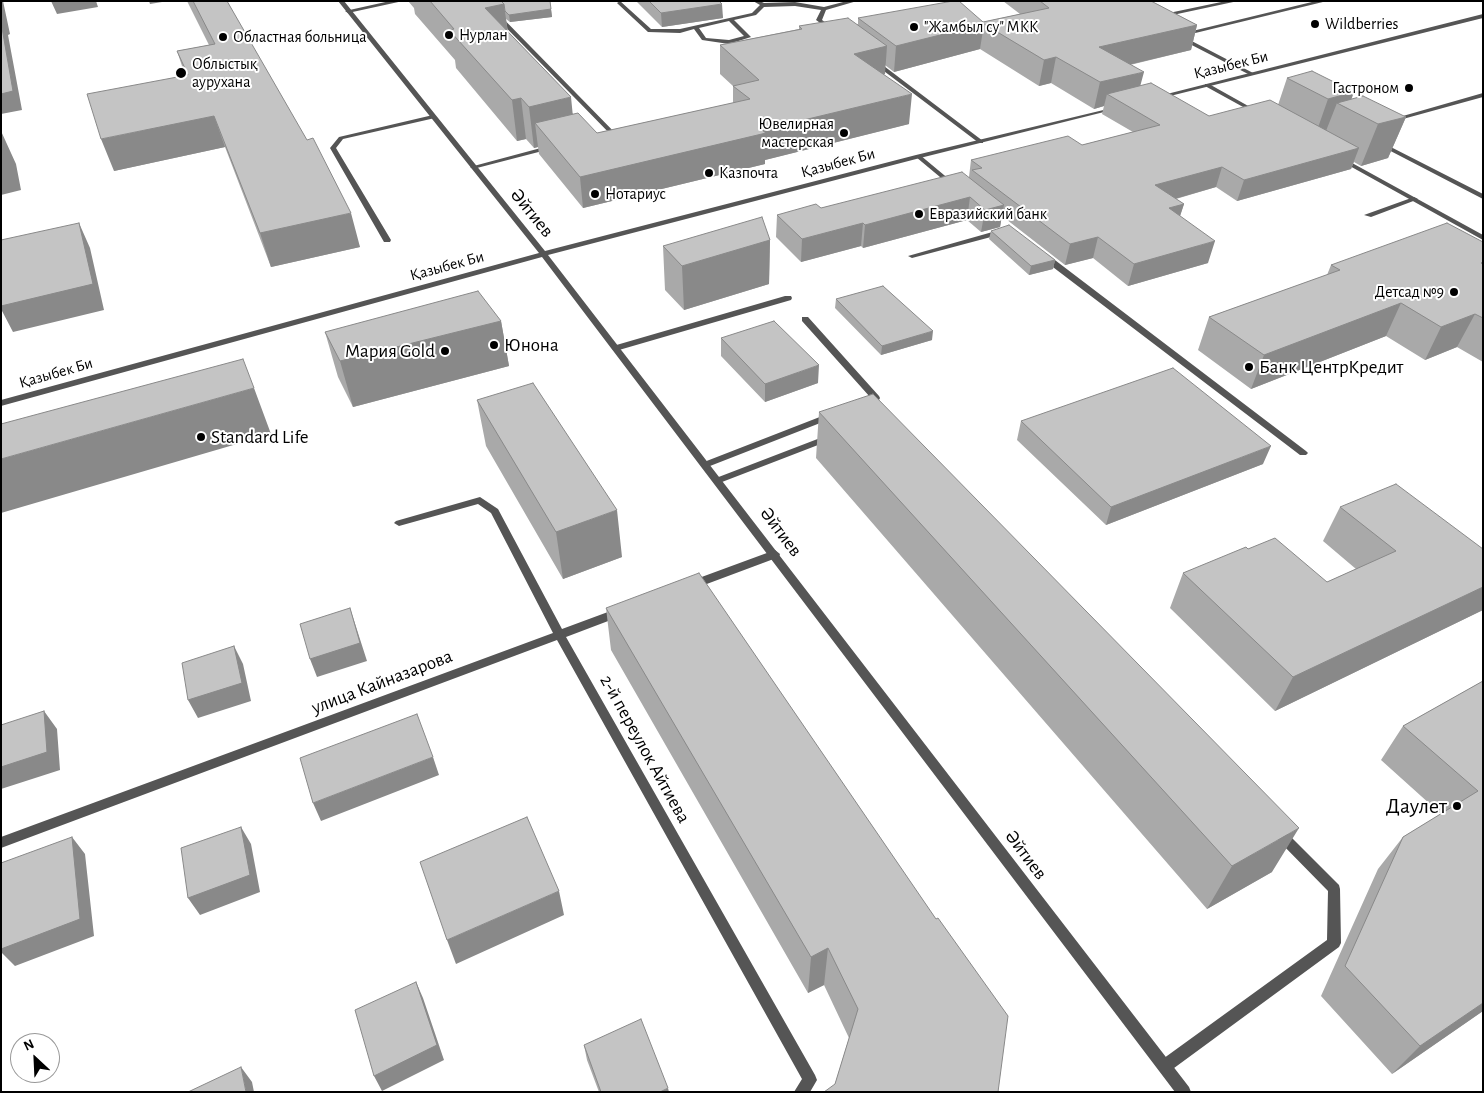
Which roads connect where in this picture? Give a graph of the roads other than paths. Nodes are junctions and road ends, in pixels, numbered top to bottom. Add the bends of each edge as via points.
1 (341, 1) edge
2 (400, 1) edge
3 (483, 1) edge
4 (756, 1) edge
5 (854, 1) edge
6 (1235, 1) edge
7 (1324, 1) edge
8 (620, 3) dead end
9 (793, 3) edge
10 (839, 3) edge
11 (763, 5) junction
12 (824, 9) junction
13 (348, 11) junction
14 (1483, 16) edge
15 (731, 21) junction
16 (1164, 27) edge
17 (696, 28) junction
18 (842, 37) edge
19 (866, 54) edge
20 (1252, 74) junction
21 (1206, 85) junction
22 (1483, 95) edge
23 (1150, 99) edge
24 (1122, 106) edge
25 (1260, 114) edge
26 (433, 117) junction
27 (1383, 123) edge
28 (612, 132) junction
29 (602, 135) edge
30 (1373, 139) edge
31 (981, 142) junction
32 (625, 145) edge
33 (556, 146) edge
34 (918, 156) junction
35 (1337, 157) edge
36 (472, 167) junction
37 (964, 193) edge
38 (1483, 197) edge
39 (1414, 199) junction
40 (1368, 216) dead end
41 (1001, 223) edge
42 (1483, 238) edge
43 (387, 240) dead end
44 (1033, 248) edge
45 (543, 254) junction
46 (912, 256) dead end
47 (788, 298) dead end
48 (805, 319) dead end
49 (616, 348) junction
50 (1, 403) edge
51 (859, 405) edge
52 (841, 412) edge
53 (840, 434) edge
54 (1303, 453) dead end
55 (707, 464) junction
56 (719, 480) junction
57 (399, 523) dead end
58 (775, 554) junction
59 (685, 587) edge
60 (631, 608) edge
61 (559, 634) junction
62 (1272, 825) edge
63 (1, 844) edge
64 (1165, 1066) junction
65 (802, 1092) edge
66 (1184, 1092) edge

1 - 13 street, Әйтиев
2 - 13 street
3 - 28 street
4 - 11 street
5 - 10 street
6 - 16 street via 1166,15 1157,22
7 - 20 street via 1177,35
8 - 17 street via 650,31
9 - 11 street
9 - 12 street
10 - 12 street
11 - 15 street via 754,14
12 - 18 street via 819,20
13 - 26 street, Әйтиев
14 - 20 street, Қазыбек Би
15 - 17 street
15 - 17 street via 748,37 729,42 704,39
19 - 31 street
20 - 21 street, Қазыбек Би
21 - 23 street, Қазыбек Би
21 - 25 street
22 - 27 street
24 - 31 street, Қазыбек Би
26 - 36 street, Әйтиев
26 - 43 street via 341,138 333,148
28 - 29 street
28 - 32 street
30 - 38 street
31 - 34 street, Қазыбек Би
33 - 36 street
34 - 37 street
34 - 45 street, Қазыбек Би
35 - 39 street
36 - 45 street, Әйтиев
39 - 40 street
39 - 42 street
41 - 46 street via 1009,230
44 - 54 street
45 - 49 street, Әйтиев
45 - 50 street, Қазыбек Би
47 - 49 street
48 - 51 street via 876,398
49 - 55 street, Әйтиев
52 - 55 street
53 - 56 street
55 - 56 street, Әйтиев
56 - 58 street, Әйтиев
57 - 61 street, 2-й переулок Айтиева via 480,500 495,511
58 - 59 street
58 - 64 street, Әйтиев
60 - 61 street, улица Кайназарова
61 - 63 street, улица Кайназарова
61 - 65 street, 2-й переулок Айтиева via 810,1080
62 - 64 street via 1334,890 1334,943
64 - 66 street, Әйтиев

